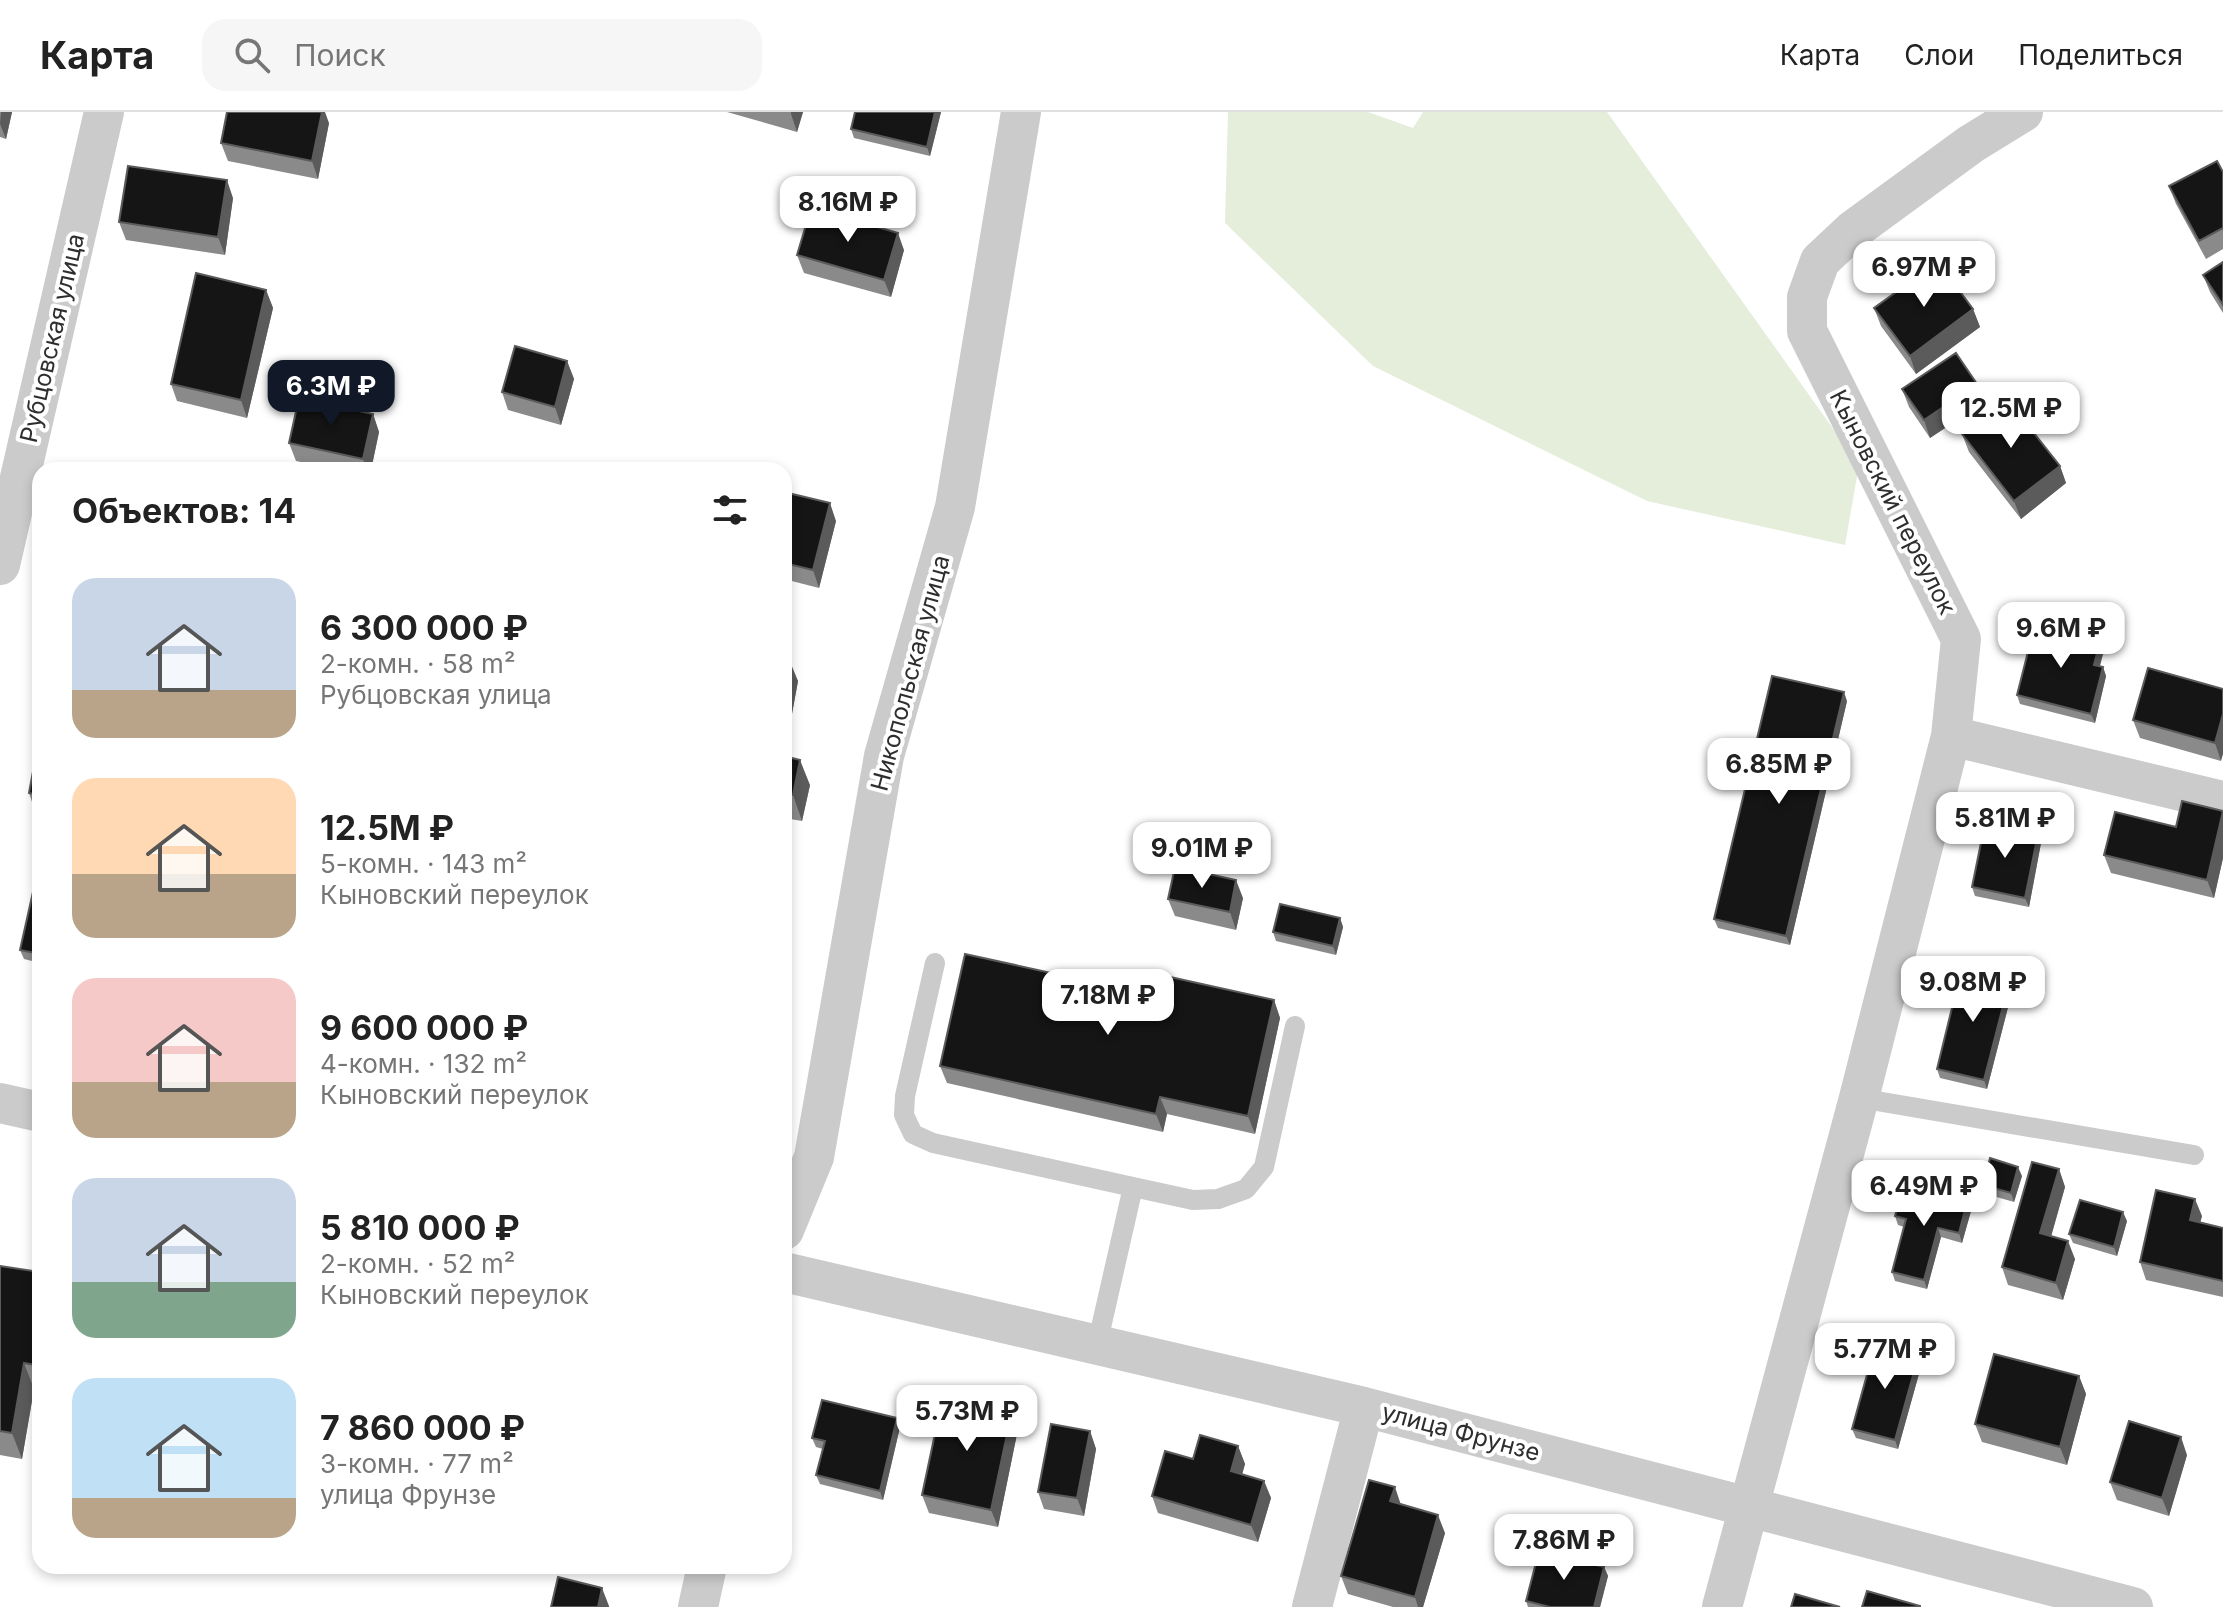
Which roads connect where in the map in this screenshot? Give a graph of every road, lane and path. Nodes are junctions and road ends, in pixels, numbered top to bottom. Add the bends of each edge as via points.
1 (104, 112) edge
2 (1021, 112) edge
3 (2023, 112) edge
4 (0, 565) edge
5 (1951, 736) junction
6 (2223, 801) edge
7 (935, 963) dead end
8 (1295, 1026) dead end
9 (1859, 1098) junction
10 (0, 1103) edge
11 (32, 1110) edge
12 (2194, 1155) dead end
13 (1133, 1187) junction
14 (792, 1211) edge
15 (792, 1274) edge
16 (1097, 1345) junction
17 (1364, 1407) junction
18 (1749, 1507) junction
19 (705, 1574) edge
20 (698, 1607) edge
21 (1312, 1607) edge
22 (1722, 1607) edge
23 (2133, 1607) edge

1 - 4 street, Рубцовская улица
2 - 14 street, Никопольская улица via 955,507 884,756 814,1157
3 - 5 street, Кыновский переулок via 1852,231 1820,261 1807,297 1807,331 1961,639
5 - 6 street
5 - 9 street, Кыновский переулок
7 - 13 lane via 905,1096 904,1115 913,1134 933,1143
8 - 13 lane via 1264,1167 1246,1189 1218,1199 1193,1200
9 - 12 lane
9 - 18 street, Кыновский переулок
10 - 11 street
13 - 16 lane
15 - 16 street, улица Фрунзе
16 - 17 street, улица Фрунзе
17 - 18 street, улица Фрунзе
17 - 21 street
18 - 22 street, Кыновский переулок
18 - 23 street, улица Фрунзе
19 - 20 street

